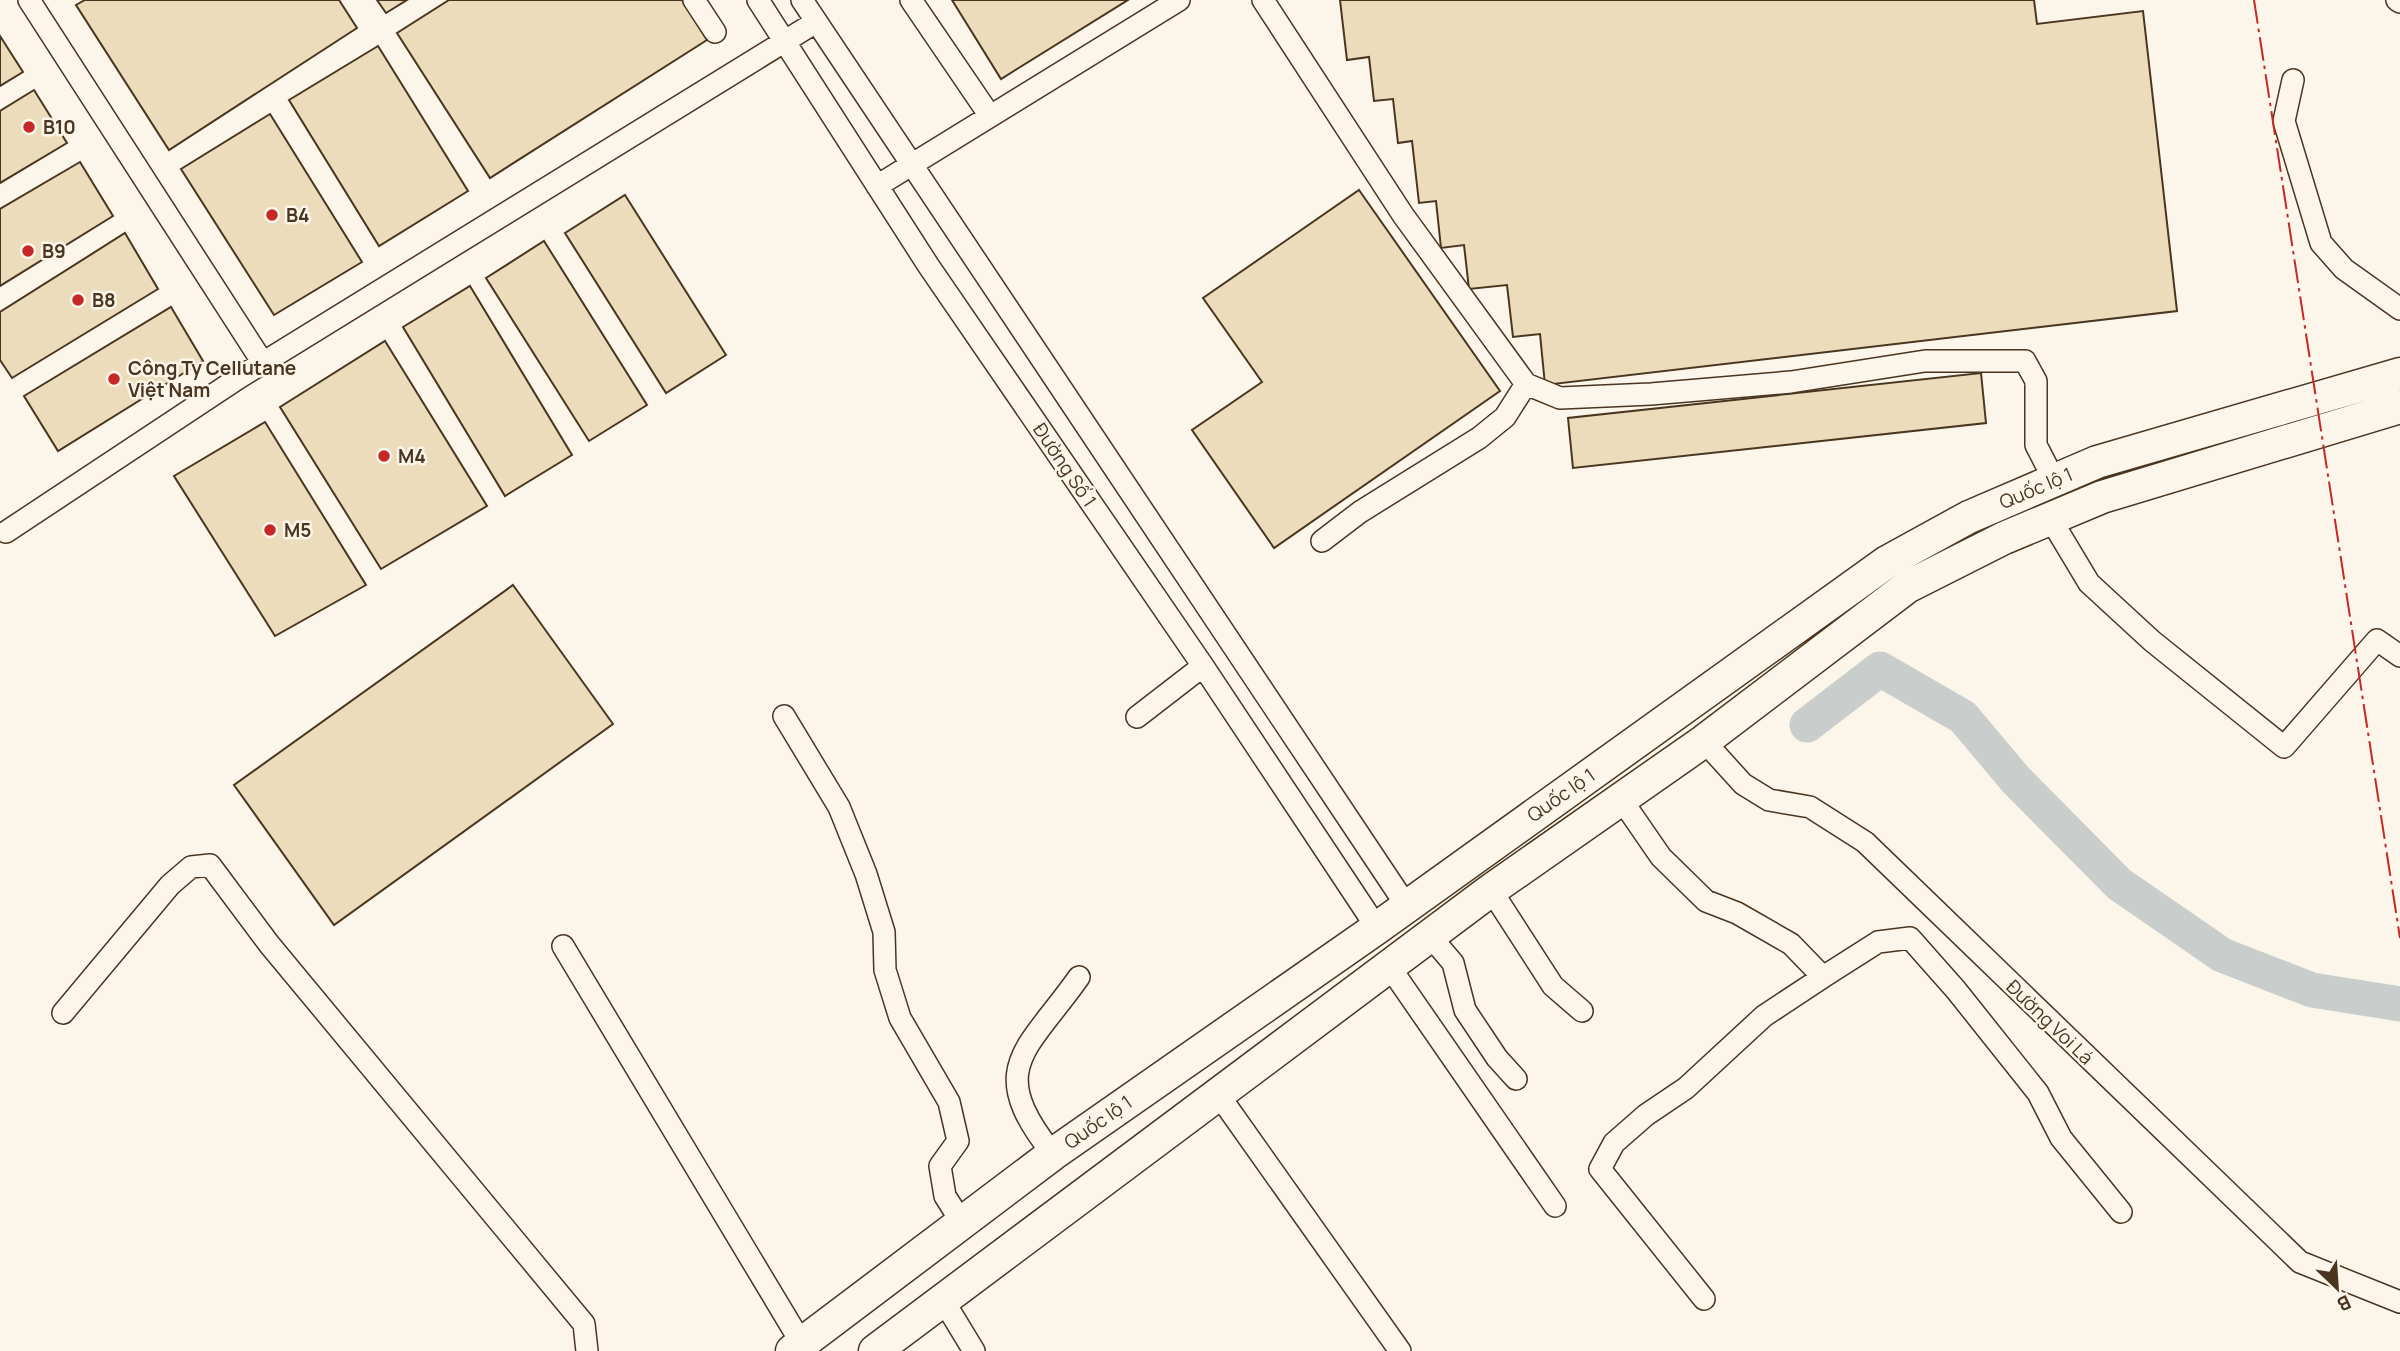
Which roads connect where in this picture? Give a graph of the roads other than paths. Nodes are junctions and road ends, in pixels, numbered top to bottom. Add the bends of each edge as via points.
1 (29, 0) edge
2 (694, 0) edge
3 (758, 0) edge
4 (802, 0) edge
5 (911, 0) edge
6 (1179, 0) edge
7 (1263, 0) edge
8 (816, 22) junction
9 (715, 32) dead end
10 (785, 42) junction
11 (2293, 80) dead end
12 (990, 116) junction
13 (911, 164) junction
14 (877, 186) junction
15 (2400, 309) edge
16 (263, 363) junction
17 (2400, 374) edge
18 (1526, 384) junction
19 (2400, 407) edge
20 (2054, 480) junction
21 (2050, 518) junction
22 (6, 532) dead end
23 (1322, 541) dead end
24 (2400, 656) edge
25 (1203, 666) junction
26 (784, 716) dead end
27 (1137, 717) dead end
28 (1704, 741) junction
29 (1621, 799) junction
30 (1491, 890) junction
31 (1406, 905) junction
32 (1377, 928) junction
33 (1430, 936) junction
34 (563, 946) dead end
35 (1395, 962) junction
36 (1823, 976) junction
37 (1079, 977) dead end
38 (1582, 1011) dead end
39 (63, 1013) dead end
40 (1516, 1079) dead end
41 (1217, 1094) junction
42 (1052, 1154) junction
43 (1555, 1206) dead end
44 (2121, 1212) dead end
45 (962, 1223) junction
46 (943, 1300) junction
47 (1704, 1300) dead end
48 (2400, 1301) edge
49 (797, 1347) edge
50 (884, 1348) edge
51 (587, 1351) edge
52 (974, 1351) edge
53 (1400, 1351) edge

1 - 16 street
2 - 9 street
3 - 10 street, Đường Số 1
4 - 8 street
5 - 12 street
6 - 12 street
7 - 18 street via 1403,215
8 - 10 street
8 - 13 street
10 - 14 street, Đường Số 1
10 - 16 street
11 - 15 street via 2284,121 2321,243 2344,269
12 - 13 street
13 - 14 street
13 - 31 street
14 - 25 street, Đường Số 1
16 - 22 street
17 - 20 highway, Quốc lộ 1 via 2097,461
18 - 20 street via 1560,398 1638,395 1791,382 1925,362 2025,361 2036,382 2036,445
18 - 23 street via 1505,417 1479,438
19 - 21 highway, Quốc lộ 1 via 2102,497
20 - 31 highway, Quốc lộ 1 via 1969,517 1886,562
21 - 24 street via 2089,583 2151,641 2284,747 2377,640
21 - 28 highway, Quốc lộ 1 via 1907,587
25 - 27 street
25 - 32 street, Đường Số 1
26 - 45 street via 839,807 884,932 885,970 900,1018 948,1102 958,1141 940,1166 945,1196
28 - 29 highway, Quốc lộ 1
28 - 48 street, Đường Voi Lá via 1743,784 1769,800 1810,807 1865,842 2300,1262
29 - 30 highway, Quốc lộ 1
29 - 36 street via 1661,857 1706,901 1791,944
30 - 33 highway, Quốc lộ 1
30 - 38 street via 1553,986
31 - 32 highway, Quốc lộ 1
31 - 33 highway
32 - 35 highway
32 - 42 highway, Quốc lộ 1
33 - 35 highway, Quốc lộ 1
33 - 40 street via 1453,962 1465,1010
34 - 49 street
35 - 41 highway, Quốc lộ 1
35 - 43 street
36 - 44 street via 1878,942 1910,938 2038,1093 2062,1138
36 - 47 street via 1763,1016 1686,1088 1646,1115 1614,1143 1600,1169
37 - 42 street via 1025,1048 1015,1070 1022,1108
39 - 51 street via 170,885 191,867 210,865 269,944 584,1324
41 - 46 highway, Quốc lộ 1
41 - 53 street
42 - 45 highway, Quốc lộ 1
45 - 49 highway, Quốc lộ 1
46 - 50 highway, Quốc lộ 1
46 - 52 street

